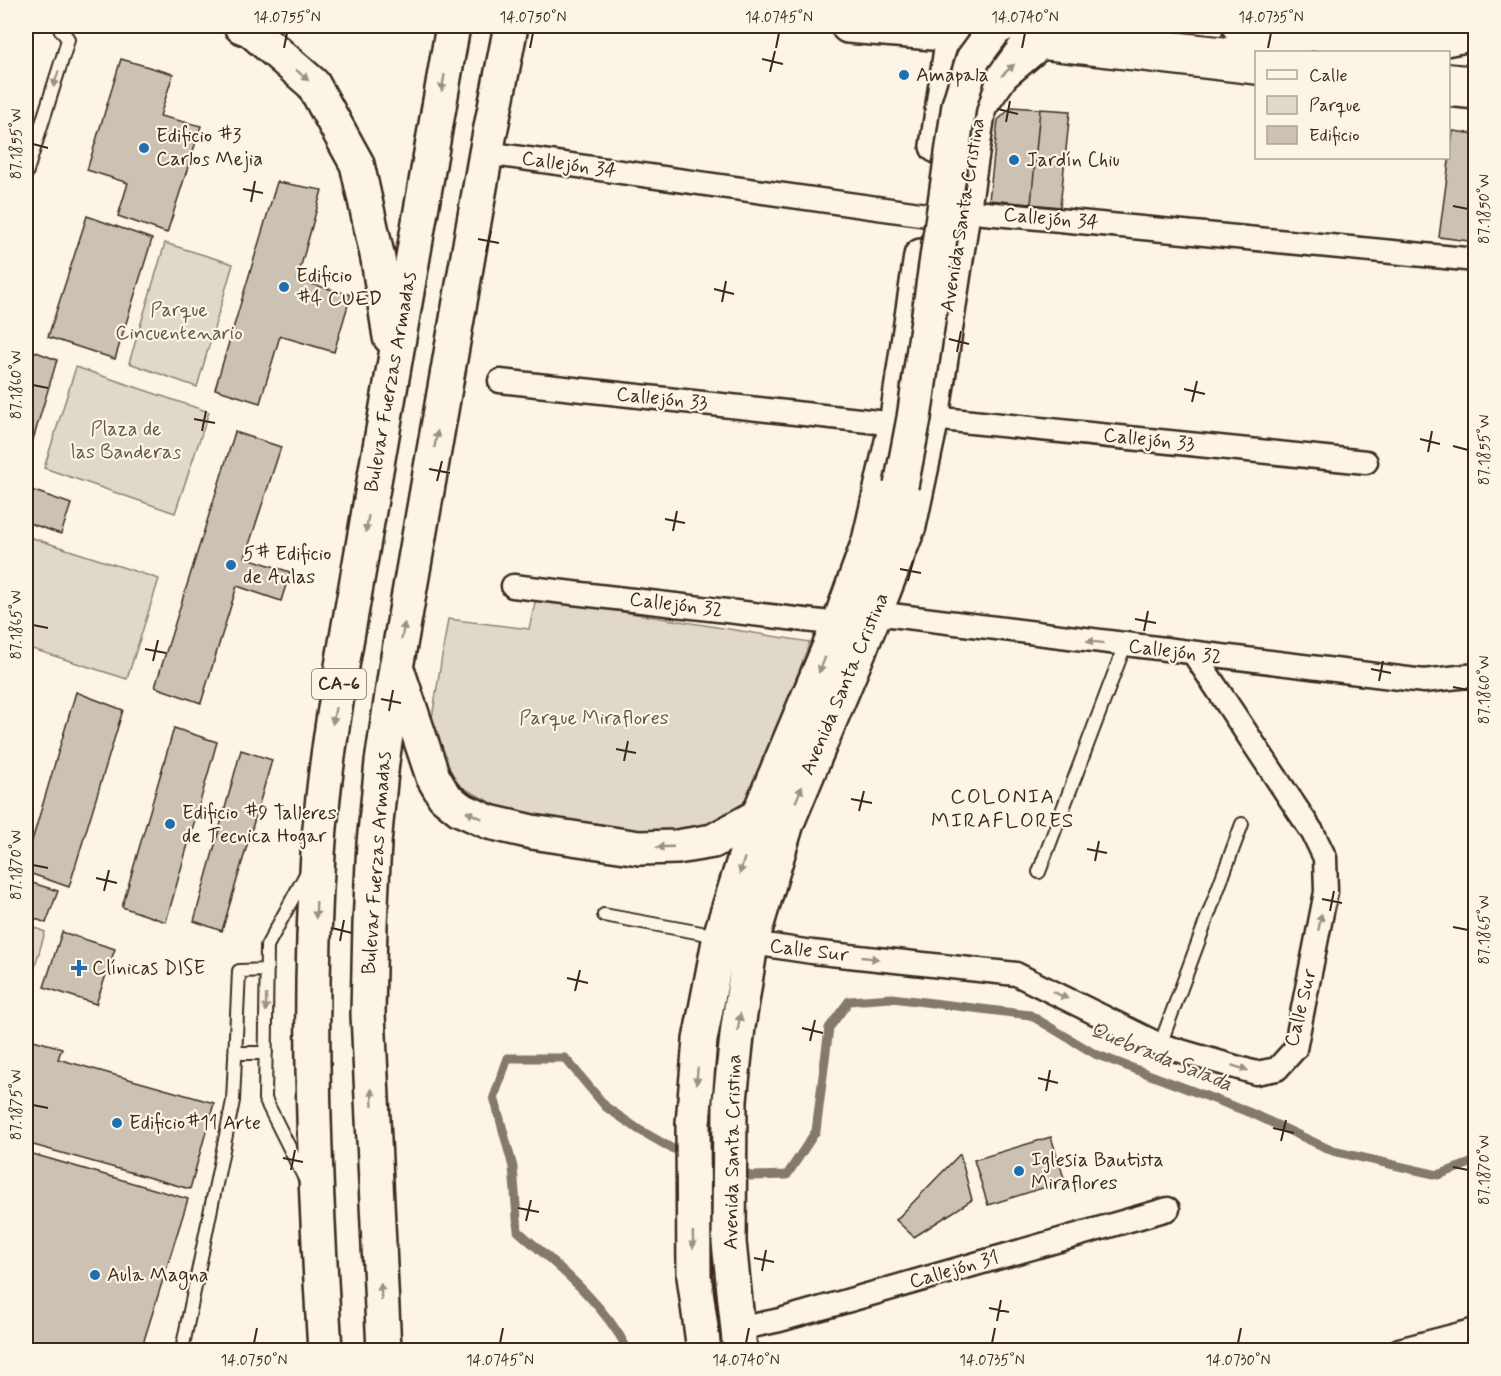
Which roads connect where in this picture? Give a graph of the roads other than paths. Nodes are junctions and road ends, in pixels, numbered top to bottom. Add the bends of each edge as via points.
1 (58, 26) edge
2 (241, 26) edge
3 (453, 26) edge
4 (511, 26) edge
5 (848, 26) edge
6 (1001, 26) edge
7 (1239, 26) edge
8 (1357, 26) edge
9 (952, 34) junction
10 (1049, 34) edge
11 (1445, 36) edge
12 (1291, 51) edge
13 (1255, 67) edge
14 (1450, 70) edge
15 (1476, 74) edge
16 (1450, 88) edge
17 (1476, 92) edge
18 (486, 153) junction
19 (26, 174) edge
20 (964, 211) junction
21 (927, 215) junction
22 (1476, 260) edge
23 (394, 364) junction
24 (500, 381) dead end
25 (932, 418) junction
26 (896, 424) junction
27 (1366, 462) dead end
28 (513, 586) dead end
29 (853, 614) junction
30 (1125, 645) junction
31 (1194, 654) junction
32 (396, 668) junction
33 (1476, 675) edge
34 (772, 819) junction
35 (1242, 824) dead end
36 (318, 852) junction
37 (1039, 872) dead end
38 (604, 915) dead end
39 (720, 936) junction
40 (752, 944) junction
41 (267, 970) junction
42 (1160, 1045) junction
43 (235, 1053) junction
44 (266, 1053) junction
45 (317, 1204) junction
46 (1168, 1209) dead end
47 (1476, 1330) edge
48 (739, 1340) edge
49 (182, 1350) edge
50 (325, 1350) edge
51 (384, 1350) edge
52 (704, 1350) edge
53 (1399, 1350) edge

1 -> 19 lane via 68,39
2 -> 23 main road via 313,84 357,164 378,259
3 -> 23 main road, Bulevar Fuerzas Armadas / CA-6
4 - 18 main road, Bulevar Fuerzas Armadas / CA-6
5 - 9 main road
6 - 29 main road, bridge via 973,58 959,105 901,486
7 - 11 main road
8 - 11 main road
9 - 10 main road
9 - 21 main road, Avenida Santa Cristina
10 - 12 lane
10 - 13 main road
20 -> 10 main road, Avenida Santa Cristina via 979,107 1002,74
14 - 15 lane
16 - 17 main road
18 - 21 street, Callejón 34
32 -> 18 main road, Bulevar Fuerzas Armadas / CA-6
20 - 21 street, Callejón 34
20 - 22 street, Callejón 34
20 - 25 main road, Avenida Santa Cristina
21 - 26 main road, Avenida Santa Cristina
23 -> 36 main road, Bulevar Fuerzas Armadas / CA-6 via 332,729
24 - 26 street, Callejón 33
25 - 27 street, Callejón 33
25 - 29 main road, Avenida Santa Cristina via 909,526
26 - 29 main road, Avenida Santa Cristina
28 - 29 street, Callejón 32
30 -> 29 street, Callejón 32
29 - 34 main road, Avenida Santa Cristina
30 - 31 street, Callejón 32
30 - 37 lane
31 - 33 street, Callejón 32 via 1424,681
42 -> 31 street, Calle Sur via 1256,1073 1277,1069 1295,1049 1326,892 1325,858 1313,833
34 -> 32 main road via 713,841 639,848 489,822 460,809 444,796 433,777
51 -> 32 main road, Bulevar Fuerzas Armadas / CA-6 via 368,1014 374,843
34 -> 39 main road, Avenida Santa Cristina
34 - 40 main road, Avenida Santa Cristina
35 - 42 lane
36 - 41 lane via 267,946
36 -> 45 main road, Bulevar Fuerzas Armadas / CA-6 via 314,956
38 - 39 lane
39 - 40 street, Calle Sur
39 -> 52 main road, Avenida Santa Cristina via 700,1040 693,1123 694,1276
40 -> 42 street, Calle Sur via 1016,974
48 -> 40 main road, Avenida Santa Cristina via 729,1242 730,1100
41 - 43 lane via 239,971
41 -> 44 lane
43 - 44 lane
43 - 49 lane via 233,1101
44 - 45 lane via 265,1099
45 - 50 main road, Bulevar Fuerzas Armadas / CA-6
46 - 48 street, Callejón 31 via 780,1320
47 - 53 street

